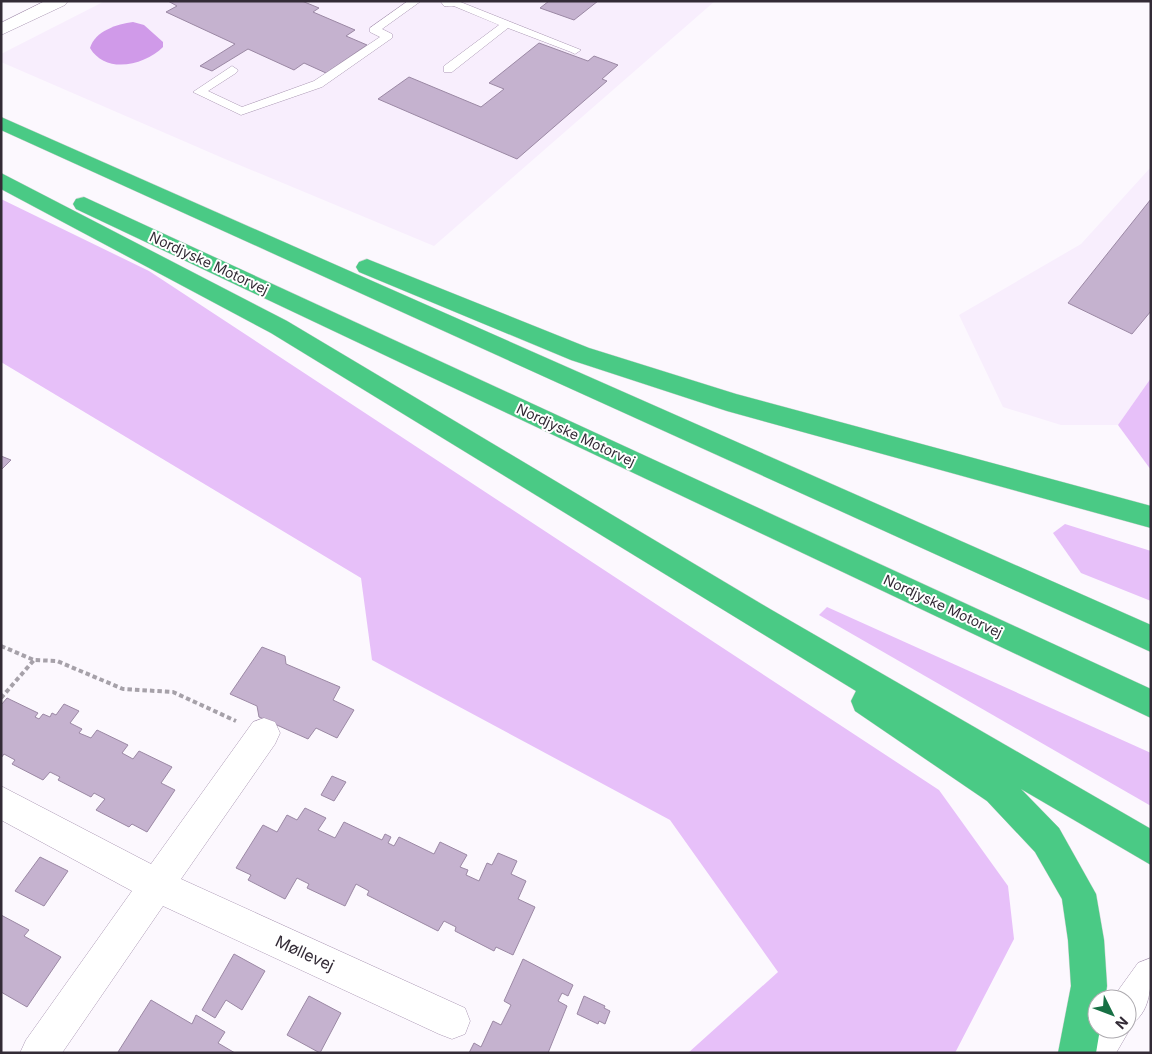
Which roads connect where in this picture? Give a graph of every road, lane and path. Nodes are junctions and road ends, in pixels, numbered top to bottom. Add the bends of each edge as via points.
1 (59, 1) edge
2 (416, 1) edge
3 (449, 2) edge
4 (507, 24) junction
5 (1, 30) edge
6 (576, 50) dead end
7 (232, 70) dead end
8 (448, 70) dead end
9 (1, 121) edge
10 (1, 166) edge
11 (1, 180) edge
12 (1151, 517) edge
13 (760, 618) junction
14 (1151, 639) edge
15 (1, 646) edge
16 (34, 660) junction
17 (1, 698) edge
18 (1151, 704) edge
19 (264, 733) joint
20 (1, 802) edge
21 (1151, 848) edge
22 (157, 886) junction
23 (1151, 976) edge
24 (1137, 995) edge
25 (452, 1021) dead end
26 (1104, 1039) edge
27 (40, 1053) edge
28 (1077, 1053) edge
29 (1093, 1053) edge

1 - 5 street
2 - 7 lane via 374,30 388,36 318,84 241,111 199,92
3 - 4 lane
4 - 6 lane
4 - 8 lane
9 - 12 highway via 240,214 580,354 736,404
9 - 14 highway
10 - 18 highway, Nordjyske Motorvej
11 - 13 highway via 279,327
13 - 21 highway
13 - 28 highway via 830,677 999,790 1046,840 1080,894 1089,986
15 - 16 path
16 - 17 path
16 - 19 path via 57,662 124,689 173,692
19 - 22 street
20 - 22 street, Møllevej
22 - 25 street, Møllevej
22 - 27 street
23 - 24 street
26 - 29 street

